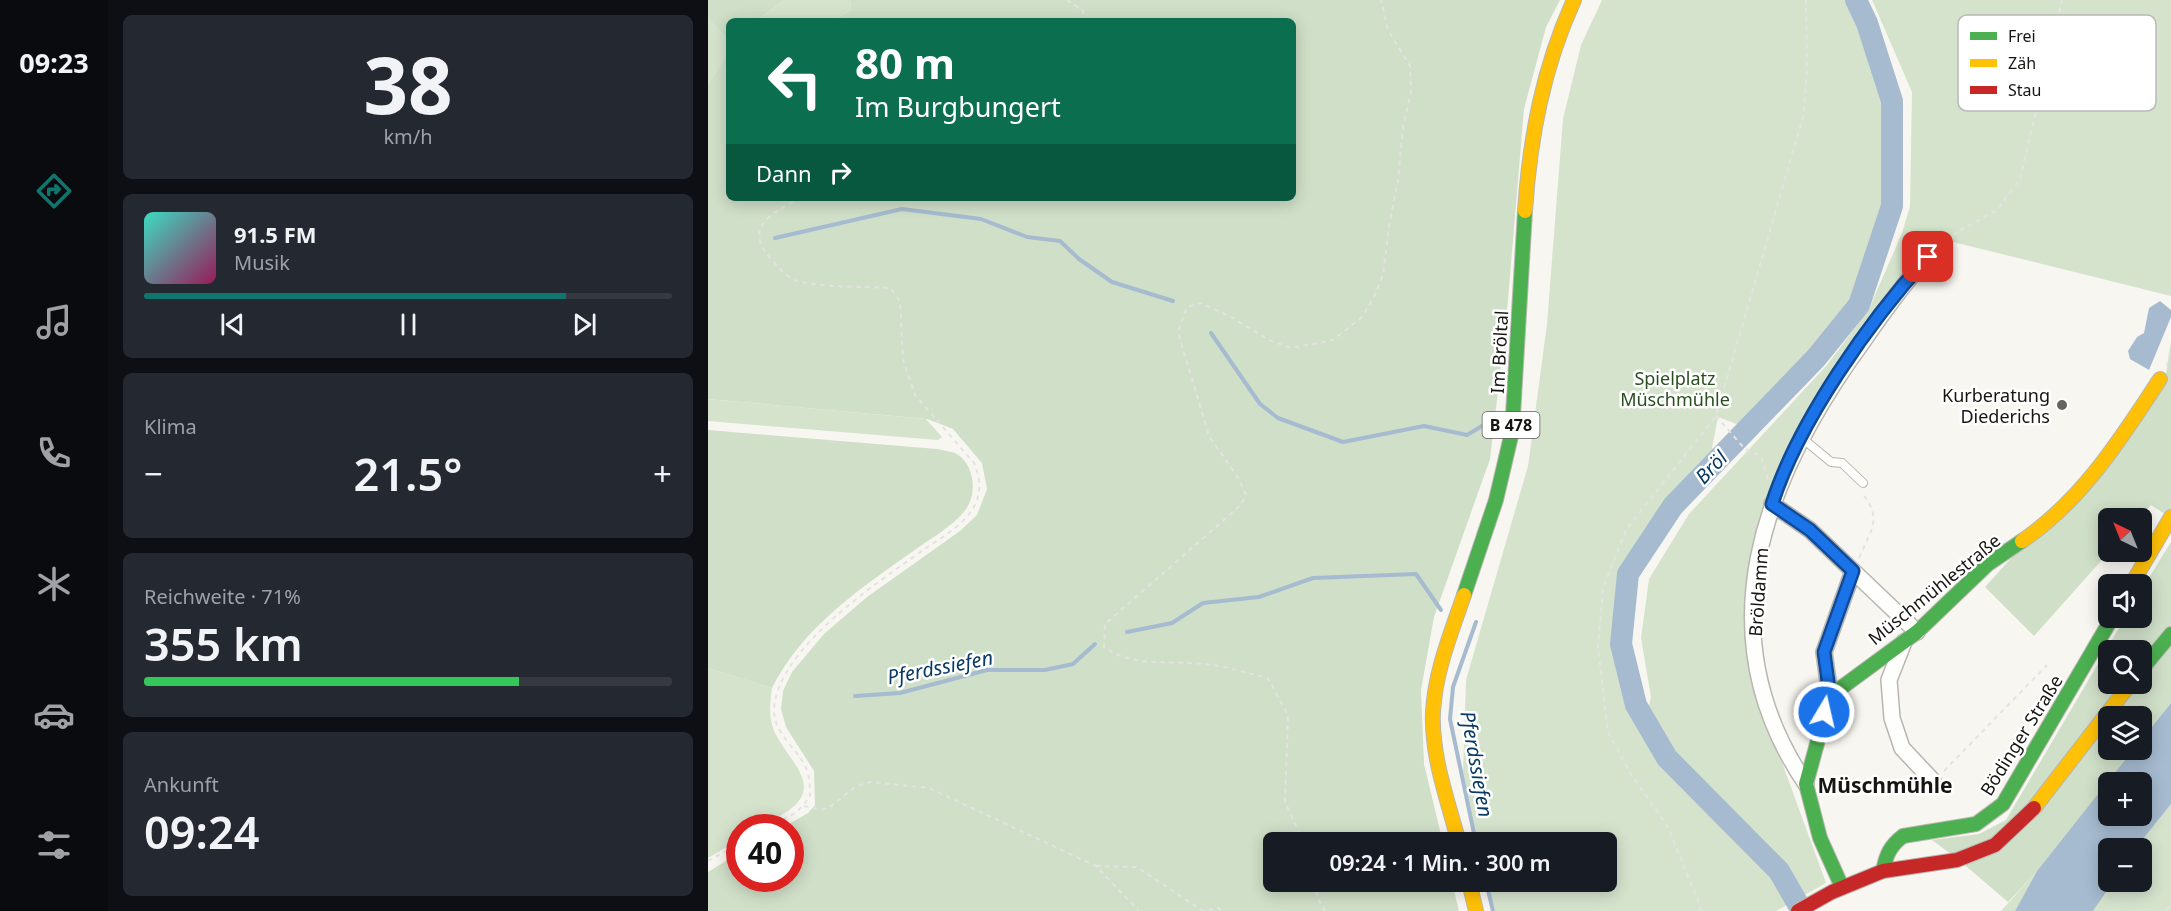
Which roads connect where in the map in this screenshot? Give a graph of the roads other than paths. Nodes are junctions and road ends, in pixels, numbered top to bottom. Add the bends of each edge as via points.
1 (1574, 0) edge
2 (1928, 257) road end
3 (2160, 379) dead end
4 (1801, 437) junction
5 (1862, 488) road end
6 (1773, 499) junction
7 (2171, 517) edge
8 (1852, 571) junction
9 (2137, 574) edge
10 (2106, 628) edge
11 (1917, 632) junction
12 (2171, 634) edge
13 (1904, 642) junction
14 (2152, 657) edge
15 (2122, 694) edge
16 (1830, 696) junction
17 (1933, 781) road end
18 (1806, 784) junction
19 (1456, 832) edge
20 (1883, 871) junction
21 (1837, 890) junction
22 (1471, 892) edge
23 (1476, 911) edge
24 (1798, 911) edge

1 - 19 street, Im Bröltal / B 478 via 1553,46 1536,110 1516,392 1506,460 1438,672 1433,716 1440,768
2 - 4 street, Bröldamm via 1836,378
3 - 11 street, Müschmühlestraße via 2112,454 2050,522 1988,564
4 - 5 lane via 1831,462 1842,463
4 - 6 street, Bröldamm
6 - 8 street
6 - 18 street, Bröldamm via 1758,549 1755,663 1771,716 1792,764
7 - 9 street
8 - 11 street
8 - 16 street via 1824,652
10 - 20 street, Bödinger Straße via 2002,804 1973,825 1904,836 1892,843 1884,857
11 - 13 street, Müschmühlestraße
12 - 14 street
13 - 16 street, Müschmühlestraße
13 - 17 street via 1889,680 1892,718 1902,748
15 - 20 street via 2034,809 1995,845 1958,860
16 - 18 street
18 - 21 street
20 - 21 street
21 - 24 street
22 - 23 street

